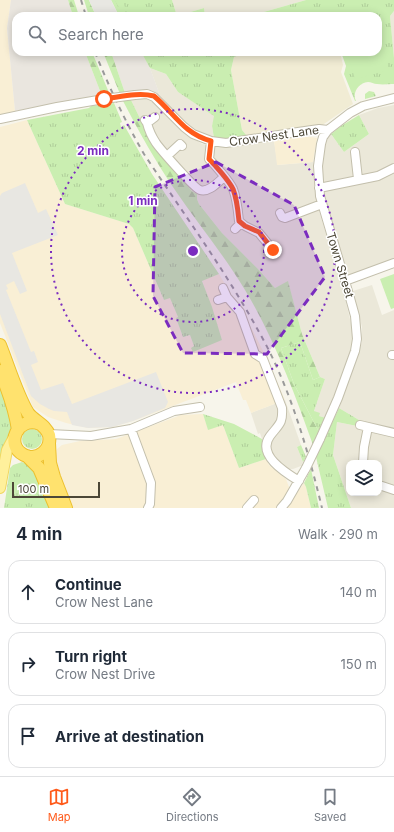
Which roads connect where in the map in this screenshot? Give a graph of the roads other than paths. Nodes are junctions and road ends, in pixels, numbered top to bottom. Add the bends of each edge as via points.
1 (394, 98) edge
2 (155, 117) dead end
3 (0, 119) edge
4 (328, 130) junction
5 (211, 141) junction
6 (182, 146) dead end
7 (355, 152) dead end
8 (166, 156) junction
9 (394, 168) edge
10 (224, 177) junction
11 (358, 179) junction
12 (319, 188) junction
13 (322, 204) junction
14 (280, 213) dead end
15 (241, 223) junction
16 (235, 229) dead end
17 (273, 250) dead end
18 (394, 263) edge
19 (345, 280) junction
20 (223, 288) dead end
21 (227, 297) junction
22 (218, 300) dead end
23 (0, 345) edge
24 (0, 370) edge
25 (200, 407) dead end
26 (40, 424) junction
27 (131, 429) junction
28 (17, 431) junction
29 (394, 433) edge
30 (49, 438) junction
31 (26, 456) junction
32 (363, 460) edge
33 (4, 466) junction
34 (300, 481) junction
35 (382, 485) edge
36 (0, 488) edge
37 (394, 490) edge
38 (254, 500) dead end
39 (56, 508) edge
40 (66, 508) edge
41 (148, 508) edge
42 (247, 508) edge
43 (281, 508) edge

1 - 4 street, Town Street via 363,106
2 - 8 street via 145,122 156,144
3 - 5 street, Crow Nest Lane, bridge via 104,99 147,94 154,96 193,134
4 - 5 street, Crow Nest Lane via 319,129 226,143
4 - 12 street, Town Street via 321,144
5 - 10 street via 209,159
6 - 8 street via 180,144
7 - 11 street
8 - 10 street via 191,184 200,190 207,190
9 - 11 street via 378,176
10 - 15 street via 233,188
11 - 12 street
12 - 13 street, Town Street
13 - 14 street via 285,218
13 - 19 street, Town Street
15 - 16 street
15 - 17 street via 259,232
18 - 19 street
19 - 34 street, Town Street, bridge via 355,316 355,351 338,398
20 - 21 street
21 - 22 street
21 - 34 street via 240,312 255,354 263,358 282,408 283,417 280,425 268,442 269,455 272,461
23 - 26 highway via 28,413
24 - 28 highway via 16,417
25 - 27 street via 174,411
26 - 28 highway via 28,423
26 - 30 highway via 47,430
27 - 30 street via 91,436
27 - 41 street via 151,483
28 - 31 highway via 17,448
28 - 33 main road via 7,450
29 - 32 street via 364,426
30 - 31 highway via 46,450 33,457
30 - 40 highway via 50,463
31 - 33 main road via 15,458
31 - 39 highway via 39,468
33 - 36 main road
34 - 43 street, Town Street
35 - 37 street
38 - 42 street

